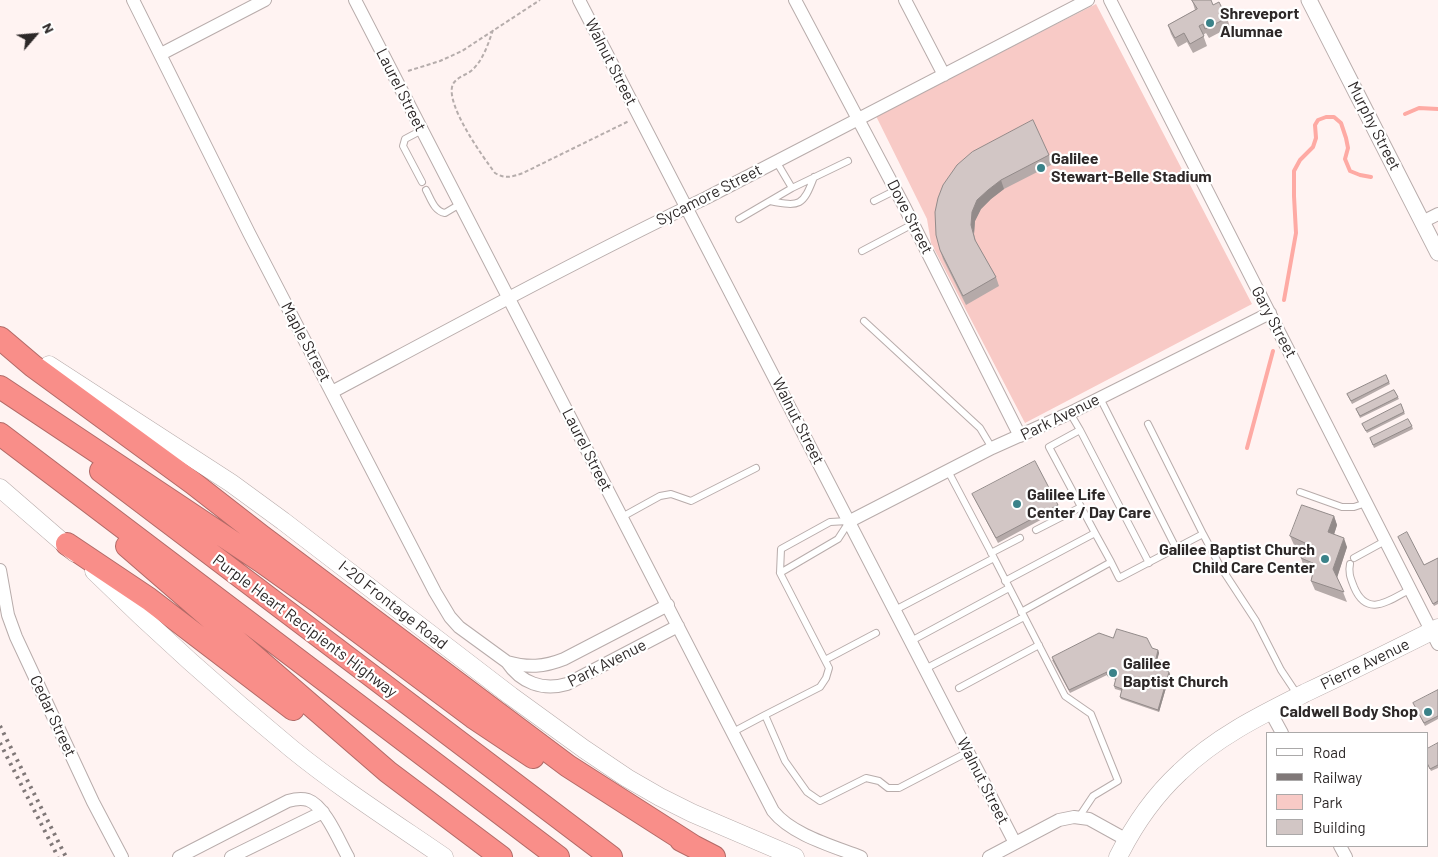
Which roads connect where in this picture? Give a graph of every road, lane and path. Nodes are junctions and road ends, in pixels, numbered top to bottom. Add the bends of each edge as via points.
1 (133, 0) edge
2 (265, 0) edge
3 (355, 0) edge
4 (540, 0) edge
5 (579, 0) edge
6 (795, 0) edge
7 (905, 0) edge
8 (1088, 0) edge
9 (1110, 0) edge
10 (1309, 0) edge
11 (493, 30) junction
12 (161, 54) junction
13 (408, 71) dead end
14 (944, 75) junction
15 (858, 119) junction
16 (629, 120) dead end
17 (422, 130) junction
18 (776, 161) junction
19 (848, 161) dead end
20 (814, 177) junction
21 (422, 182) dead end
22 (792, 188) junction
23 (426, 190) dead end
24 (896, 190) junction
25 (770, 201) junction
26 (874, 201) dead end
27 (460, 204) junction
28 (687, 207) junction
29 (1438, 214) edge
30 (739, 219) dead end
31 (1422, 222) junction
32 (913, 224) junction
33 (862, 251) dead end
34 (1438, 253) edge
35 (508, 298) junction
36 (1270, 313) junction
37 (864, 321) dead end
38 (0, 338) edge
39 (0, 387) edge
40 (332, 392) junction
41 (0, 393) edge
42 (1100, 398) junction
43 (1070, 413) junction
44 (1148, 424) dead end
45 (1080, 430) junction
46 (0, 434) edge
47 (1020, 436) junction
48 (992, 448) junction
49 (756, 468) dead end
50 (948, 470) junction
51 (0, 488) edge
52 (1300, 492) dead end
53 (1366, 503) junction
54 (1081, 507) junction
55 (622, 517) junction
56 (850, 521) junction
57 (1036, 530) dead end
58 (1095, 533) junction
59 (1203, 534) junction
60 (1020, 538) dead end
61 (1385, 541) junction
62 (67, 544) junction
63 (1176, 548) junction
64 (992, 555) junction
65 (1354, 558) dead end
66 (1111, 562) junction
67 (1149, 563) junction
68 (1350, 564) dead end
69 (0, 570) edge
70 (780, 573) junction
71 (1005, 580) junction
72 (1009, 588) junction
73 (1410, 590) junction
74 (668, 606) junction
75 (895, 610) junction
76 (1023, 614) junction
77 (678, 626) junction
78 (876, 633) dead end
79 (1436, 634) edge
80 (911, 641) junction
81 (1039, 645) junction
82 (825, 660) junction
83 (507, 662) junction
84 (925, 669) junction
85 (959, 688) dead end
86 (1299, 697) junction
87 (1270, 711) junction
88 (764, 715) junction
89 (733, 732) junction
90 (1281, 732) edge
91 (968, 752) junction
92 (388, 772) junction
93 (323, 812) junction
94 (1079, 817) junction
95 (1127, 840) junction
96 (1015, 843) junction
97 (693, 846) junction
98 (122, 857) edge
99 (179, 857) edge
100 (231, 857) edge
101 (348, 857) edge
102 (444, 857) edge
103 (501, 857) edge
104 (558, 857) edge
105 (611, 857) edge
106 (714, 857) edge
107 (796, 857) edge
108 (861, 857) edge
109 (989, 857) edge
110 (1118, 857) edge

1 - 12 street, Maple Street
2 - 12 street
3 - 17 street, Laurel Street
4 - 11 path
5 - 28 street, Walnut Street
6 - 15 street, Dove Street
7 - 14 street
8 - 14 street, Sycamore Street
9 - 36 street, Gary Street
10 - 31 street, Murphy Street
11 - 13 path via 462,51
11 - 16 path via 477,64 458,79 452,89 458,115 495,172 502,177 523,173
12 - 40 street, Maple Street
14 - 15 street, Sycamore Street
15 - 18 street, Sycamore Street
15 - 24 street, Dove Street
17 - 21 lane via 405,139 404,146
17 - 27 street, Laurel Street
18 - 22 lane
18 - 28 street, Sycamore Street
19 - 20 lane
20 - 22 lane
20 - 25 lane via 800,202 791,205
22 - 25 lane
23 - 27 lane via 440,212 445,213
24 - 26 lane
24 - 32 street, Dove Street
25 - 30 lane
27 - 35 street, Laurel Street
28 - 35 street, Sycamore Street
28 - 56 street, Walnut Street
29 - 31 street
31 - 34 street, Murphy Street
32 - 33 lane
32 - 47 street, Dove Street
35 - 40 street, Sycamore Street
35 - 55 street, Laurel Street
36 - 42 street, Park Avenue
36 - 53 street, Gary Street
37 - 48 lane via 980,428
38 - 97 highway via 33,366 568,766
38 - 107 main road, I-20 Frontage Road via 20,347 231,483 511,696 627,778 692,813
39 - 97 highway via 261,561 473,717 583,790
40 - 83 street, Maple Street via 450,617
41 - 105 highway, Purple Heart Recipients Highway
42 - 43 street, Park Avenue
42 - 63 lane
43 - 45 lane
43 - 47 street, Park Avenue
44 - 59 lane
45 - 54 lane via 1049,447
45 - 67 lane
46 - 92 highway
46 - 104 highway, Purple Heart Recipients Highway
47 - 48 street, Park Avenue
48 - 50 street, Park Avenue
49 - 55 lane via 691,502 670,494
50 - 56 street, Park Avenue
50 - 64 lane
51 - 62 main road
52 - 53 lane via 1342,508
53 - 61 street, Gary Street
54 - 57 lane
54 - 58 lane
55 - 74 street, Laurel Street
56 - 70 lane, Park Avenue via 838,539
56 - 70 lane, Park Avenue via 830,522 780,550
56 - 75 street, Walnut Street
58 - 66 lane
58 - 71 lane
59 - 63 lane
59 - 86 lane
60 - 64 lane
61 - 65 lane
61 - 73 street, Gary Street
62 - 92 highway via 149,599 305,717
62 - 102 main road via 184,655 293,749
63 - 67 lane
64 - 71 lane
64 - 75 lane
66 - 67 lane via 1119,578
66 - 76 lane
68 - 73 lane via 1348,570 1356,591 1368,605 1383,604
69 - 98 street, Cedar Street via 8,615 16,637
70 - 82 lane
71 - 72 lane
72 - 76 lane
72 - 80 lane
73 - 79 street, Gary Street
74 - 77 street, Laurel Street
74 - 83 street, Park Avenue via 550,665 528,667
75 - 80 street, Walnut Street
76 - 81 lane
76 - 84 lane
77 - 83 street, Park Avenue via 559,686 542,686 526,681
77 - 89 street, Laurel Street
78 - 82 lane
79 - 86 main road, Pierre Avenue
80 - 84 street, Walnut Street
81 - 85 lane
81 - 94 lane via 1065,696 1091,714 1118,780 1093,796
82 - 88 lane via 828,668 820,687
84 - 91 street, Walnut Street
86 - 87 main road, Pierre Avenue
87 - 90 street
87 - 95 main road, Pierre Avenue via 1232,732 1181,771 1160,793
88 - 89 lane
88 - 91 lane via 785,761 807,792 820,801 866,778 879,781 888,788 899,788
89 - 108 street, Laurel Street via 773,811 781,820 796,830
91 - 96 street, Walnut Street
92 - 103 highway
93 - 99 street via 308,800 288,801
93 - 100 street
93 - 101 street
94 - 95 street via 1089,819
94 - 96 street via 1059,820
95 - 110 main road, Pierre Avenue
96 - 109 street
97 - 106 highway

